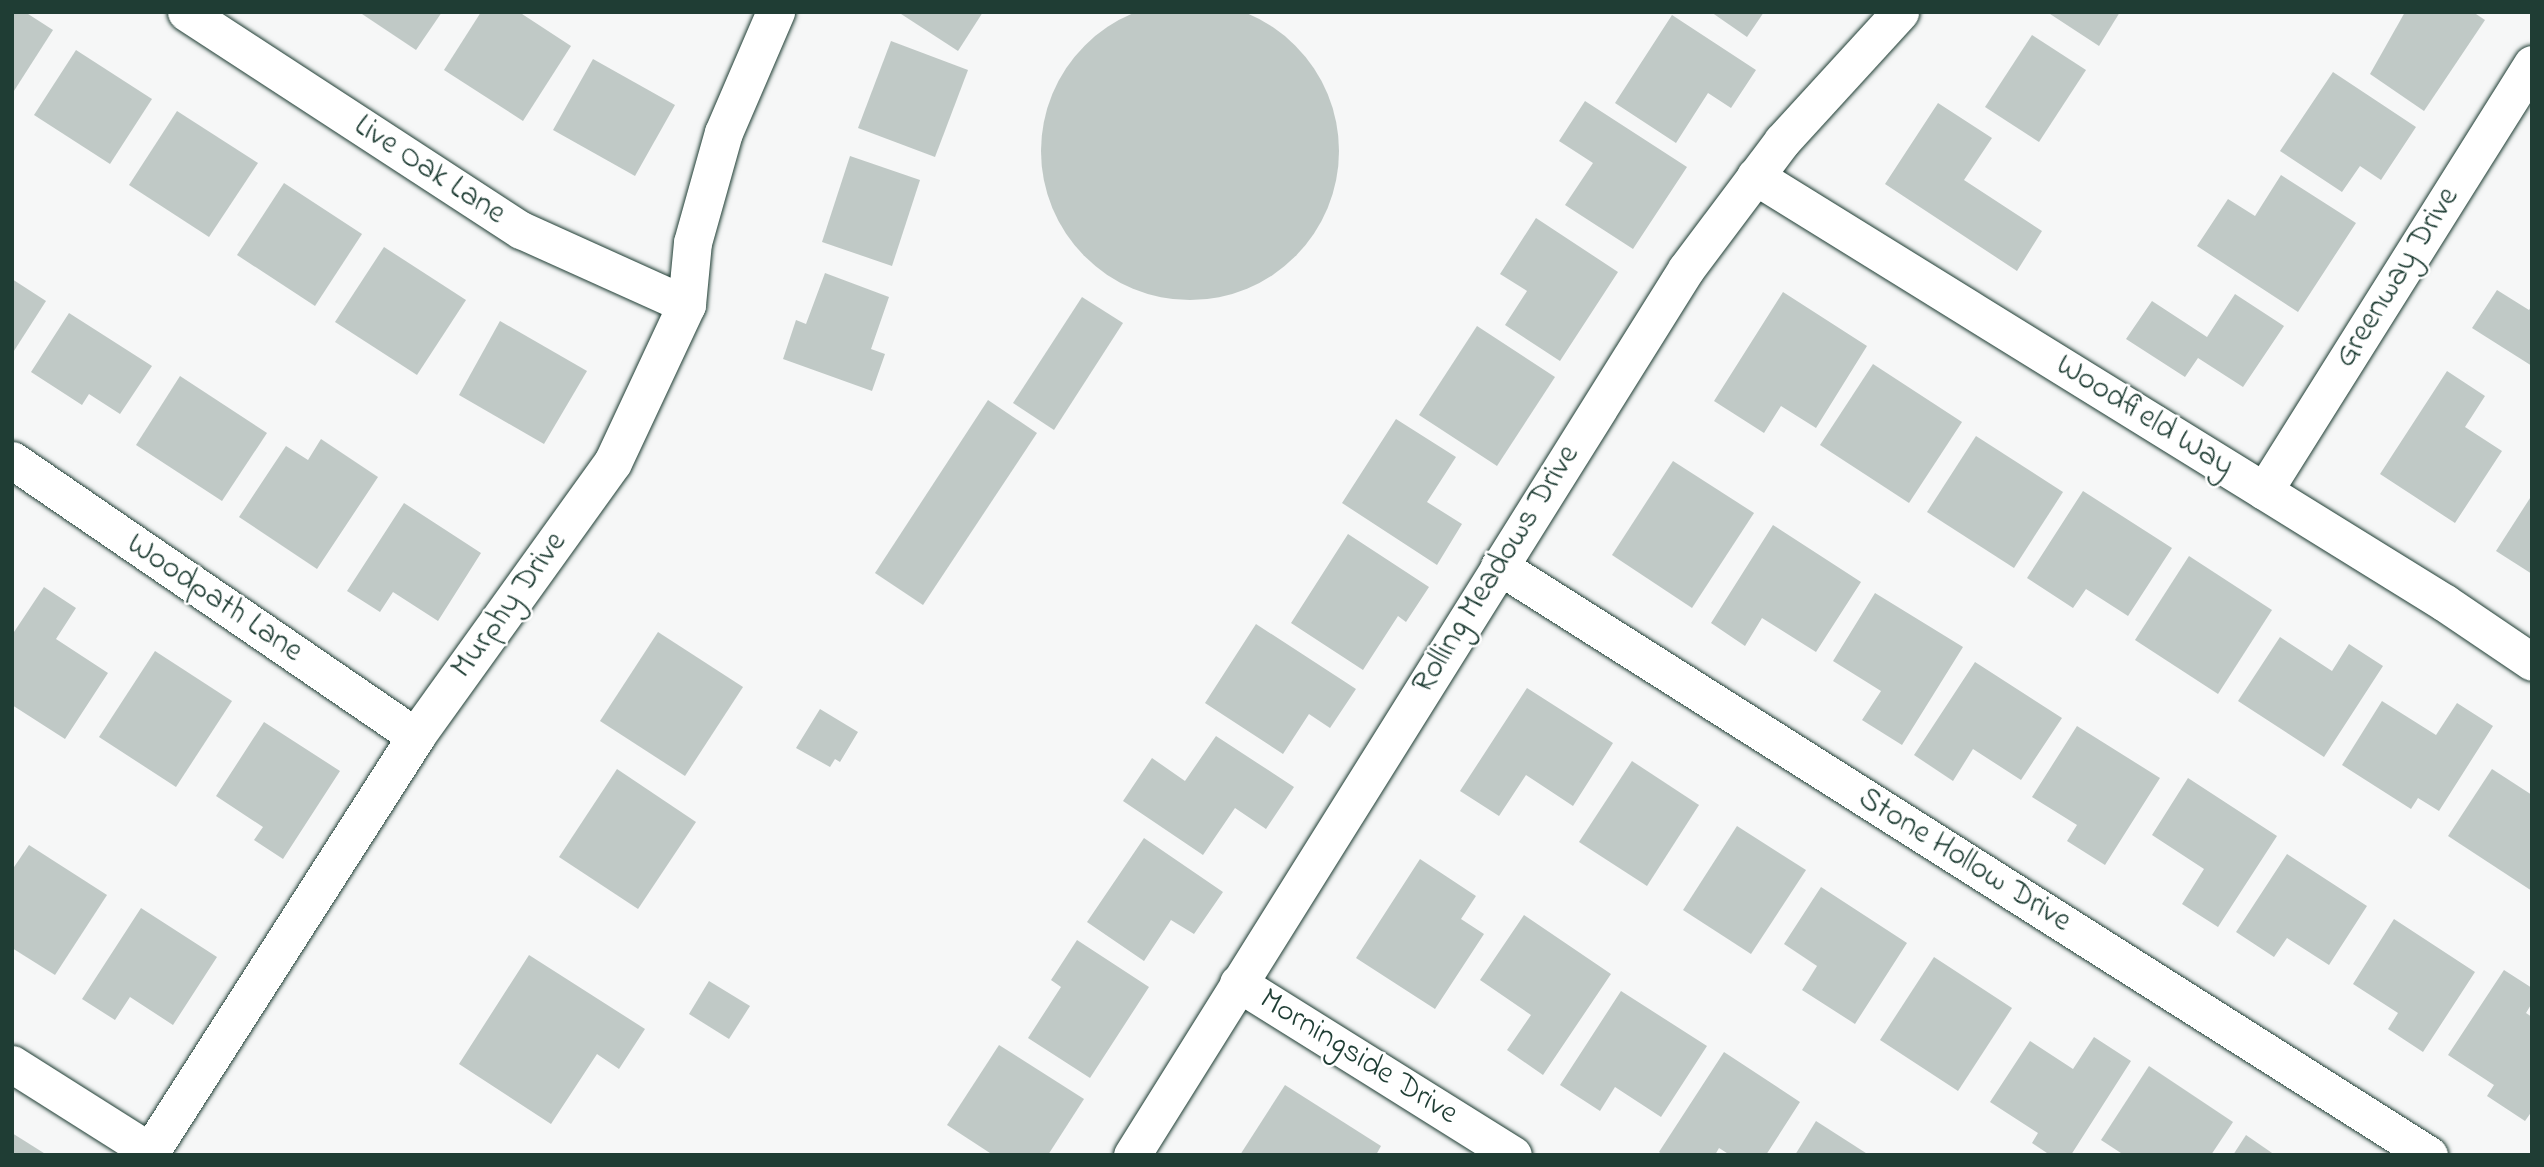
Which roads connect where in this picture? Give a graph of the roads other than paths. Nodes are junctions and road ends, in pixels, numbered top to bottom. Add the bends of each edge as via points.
1 (186, 12) edge
2 (776, 12) edge
3 (1900, 12) edge
4 (2532, 64) edge
5 (1755, 176) junction
6 (687, 305) junction
7 (12, 460) edge
8 (2264, 491) junction
9 (1499, 566) junction
10 (2532, 662) edge
11 (416, 737) junction
12 (1238, 983) junction
13 (12, 1064) edge
14 (150, 1153) edge
15 (1132, 1155) edge
16 (1513, 1155) edge
17 (2429, 1155) edge

1 - 6 street, Live Oak Lane via 521,230
2 - 6 street, Murphy Drive via 724,133 693,243
3 - 5 street, Rolling Meadows Drive
4 - 8 street, Greenway Drive
5 - 8 street, Woodfield Way
5 - 9 street, Rolling Meadows Drive via 1686,269
6 - 11 street, Murphy Drive via 613,463
7 - 11 street, Woodpath Lane
8 - 10 street, Woodfield Way
9 - 12 street, Rolling Meadows Drive
9 - 17 street, Stone Hollow Drive
11 - 14 street, Murphy Drive
12 - 15 street, Rolling Meadows Drive
12 - 16 street, Morningside Drive
13 - 14 street

